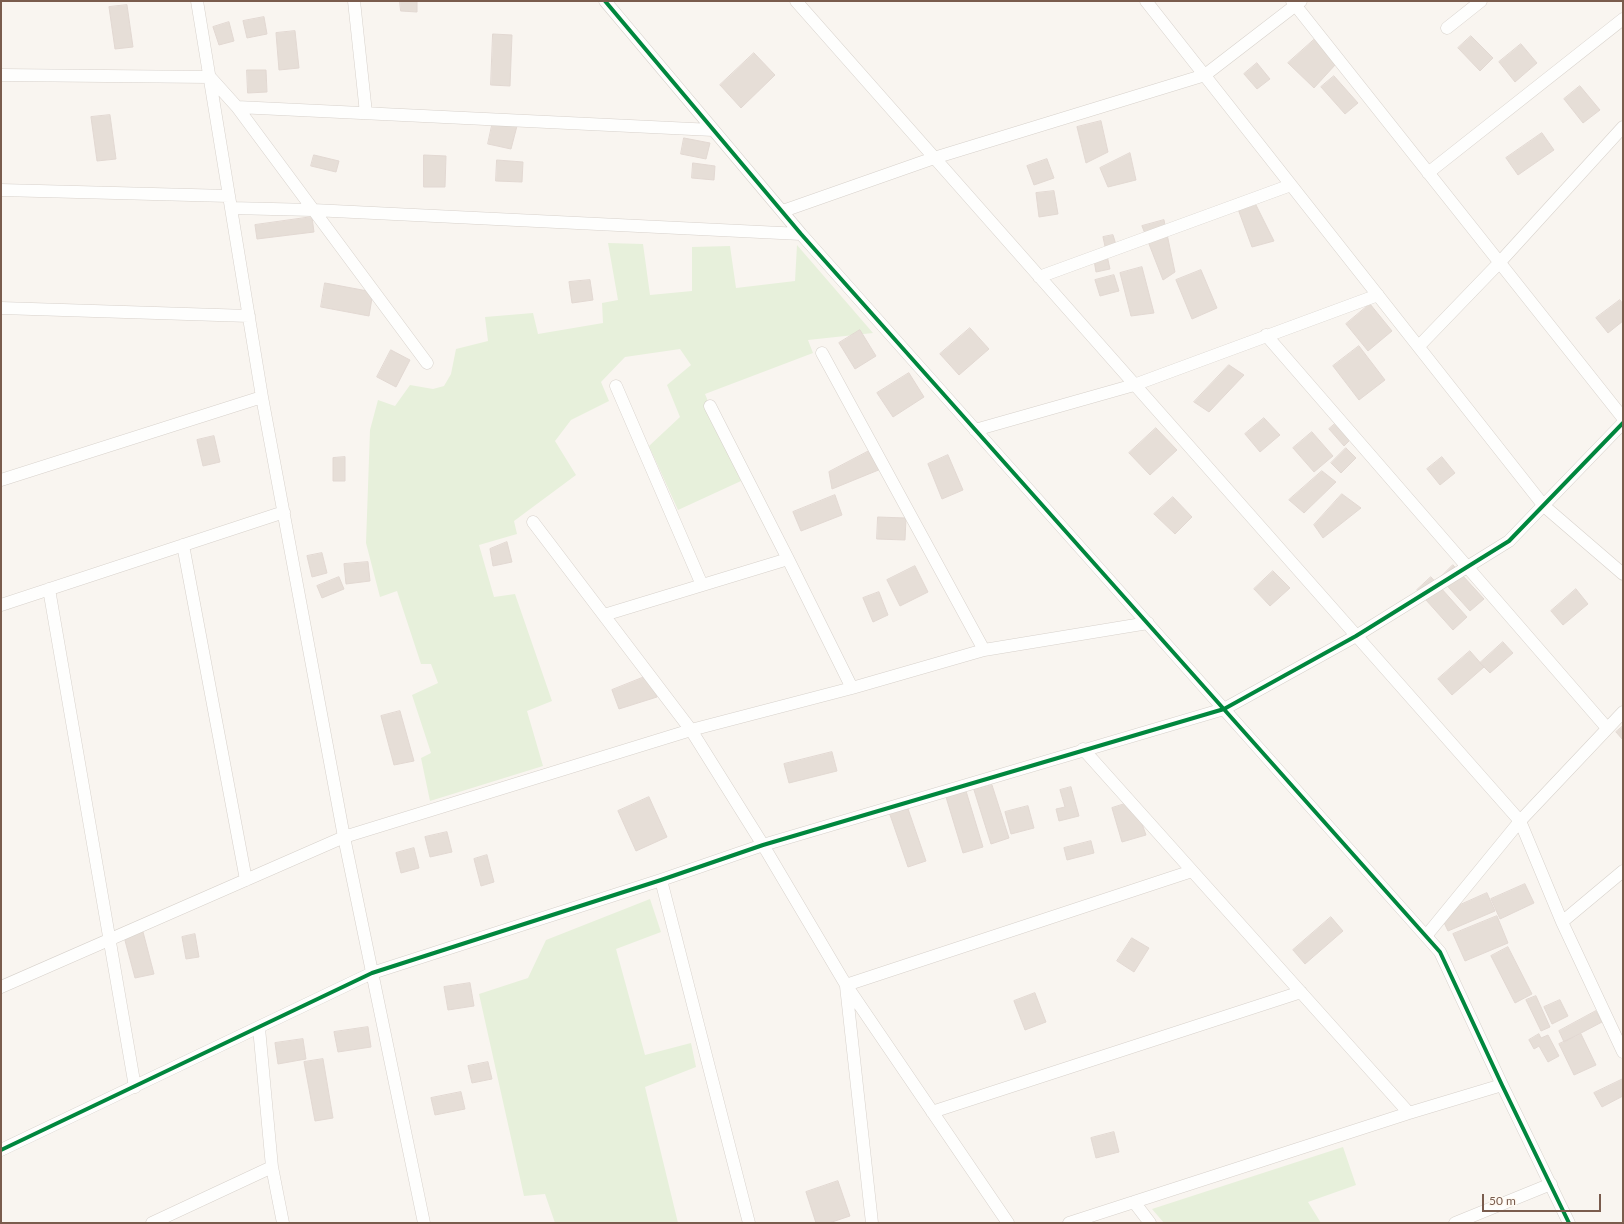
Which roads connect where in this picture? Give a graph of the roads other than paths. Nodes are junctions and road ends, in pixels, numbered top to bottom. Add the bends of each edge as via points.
1 (197, 1) edge
2 (354, 1) edge
3 (605, 1) edge
4 (796, 1) edge
5 (1146, 1) edge
6 (1481, 1) edge
7 (1296, 2) edge
8 (1623, 19) edge
9 (1447, 28) dead end
10 (1, 75) edge
11 (1205, 75) junction
12 (210, 77) junction
13 (237, 107) junction
14 (366, 113) junction
15 (1623, 127) edge
16 (713, 130) junction
17 (934, 158) junction
18 (1428, 173) junction
19 (1291, 185) junction
20 (1, 190) edge
21 (229, 196) junction
22 (231, 208) junction
23 (313, 210) junction
24 (783, 212) junction
25 (801, 234) junction
26 (1500, 262) junction
27 (1039, 277) junction
28 (1378, 295) junction
29 (1, 308) edge
30 (249, 316) junction
31 (1266, 335) junction
32 (1419, 346) junction
33 (822, 353) dead end
34 (427, 363) dead end
35 (1134, 385) junction
36 (616, 386) dead end
37 (262, 397) junction
38 (710, 406) dead end
39 (1623, 418) edge
40 (1623, 423) edge
41 (976, 430) junction
42 (1, 480) edge
43 (1544, 506) junction
44 (284, 512) junction
45 (534, 522) dead end
46 (183, 545) junction
47 (788, 559) junction
48 (1466, 567) junction
49 (1623, 574) edge
50 (702, 585) junction
51 (49, 589) junction
52 (1, 605) edge
53 (604, 615) junction
54 (1148, 623) junction
55 (1356, 636) junction
56 (984, 650) junction
57 (852, 688) junction
58 (1224, 709) junction
59 (1623, 712) edge
60 (1607, 728) junction
61 (691, 730) junction
62 (1083, 749) junction
63 (1520, 821) junction
64 (344, 837) junction
65 (763, 845) junction
66 (1192, 871) junction
67 (1623, 871) edge
68 (246, 880) junction
69 (661, 880) junction
70 (1562, 922) junction
71 (1426, 936) junction
72 (110, 940) junction
73 (372, 973) junction
74 (846, 985) junction
75 (1, 987) edge
76 (1301, 992) junction
77 (259, 1028) junction
78 (1623, 1052) edge
79 (1502, 1085) junction
80 (135, 1087) junction
81 (932, 1112) junction
82 (1409, 1113) junction
83 (1, 1150) edge
84 (272, 1167) junction
85 (1551, 1184) junction
86 (1134, 1202) junction
87 (152, 1223) edge
88 (283, 1223) edge
89 (424, 1223) edge
90 (749, 1223) edge
91 (872, 1223) edge
92 (1008, 1223) edge
93 (1069, 1223) edge
94 (1150, 1223) edge
95 (1455, 1223) edge
96 (1569, 1223) edge

1 - 12 street
2 - 14 street
3 - 16 street
4 - 17 street
5 - 11 street
6 - 9 street
7 - 11 street
7 - 18 street
8 - 18 street
10 - 12 street
11 - 17 street
11 - 19 street
12 - 13 street
12 - 21 street
13 - 14 street
13 - 23 street
14 - 16 street
15 - 26 street
16 - 24 street
17 - 24 street
17 - 27 street
18 - 26 street
19 - 27 street
19 - 28 street
20 - 21 street
21 - 22 street
22 - 23 street
22 - 30 street
23 - 25 street
23 - 34 street
24 - 25 street
25 - 41 street
26 - 32 street
26 - 39 street
27 - 35 street
28 - 31 street
28 - 32 street
29 - 30 street
30 - 37 street
31 - 35 street
31 - 48 street
32 - 43 street
33 - 56 street
35 - 41 street
35 - 55 street
36 - 50 street
37 - 42 street
37 - 44 street
38 - 47 street
40 - 43 street
41 - 54 street
43 - 48 street via 1510,541
43 - 49 street
44 - 46 street
44 - 64 street
45 - 53 street
46 - 51 street
46 - 68 street
47 - 50 street
47 - 57 street
48 - 55 street
48 - 60 street
50 - 53 street
51 - 52 street
51 - 72 street
53 - 61 street
54 - 56 street
54 - 58 street
55 - 58 street
55 - 63 street
56 - 57 street
57 - 61 street
58 - 62 street
58 - 71 street
59 - 60 street
60 - 63 street
61 - 64 street
61 - 65 street
62 - 65 street
62 - 66 street
63 - 70 street
63 - 71 street
64 - 68 street
64 - 73 street
65 - 69 street
65 - 74 street
66 - 74 street
66 - 76 street
67 - 70 street
68 - 72 street
69 - 73 street
69 - 90 street
70 - 78 street
71 - 79 street via 1440,952
72 - 75 street
72 - 80 street
73 - 77 street
73 - 89 street
74 - 81 street
74 - 91 street
76 - 81 street
76 - 82 street
77 - 80 street
77 - 84 street
79 - 82 street
79 - 85 street
80 - 83 street
81 - 92 street
82 - 86 street
84 - 87 street
84 - 88 street
85 - 95 street
85 - 96 street
86 - 93 street
86 - 94 street

